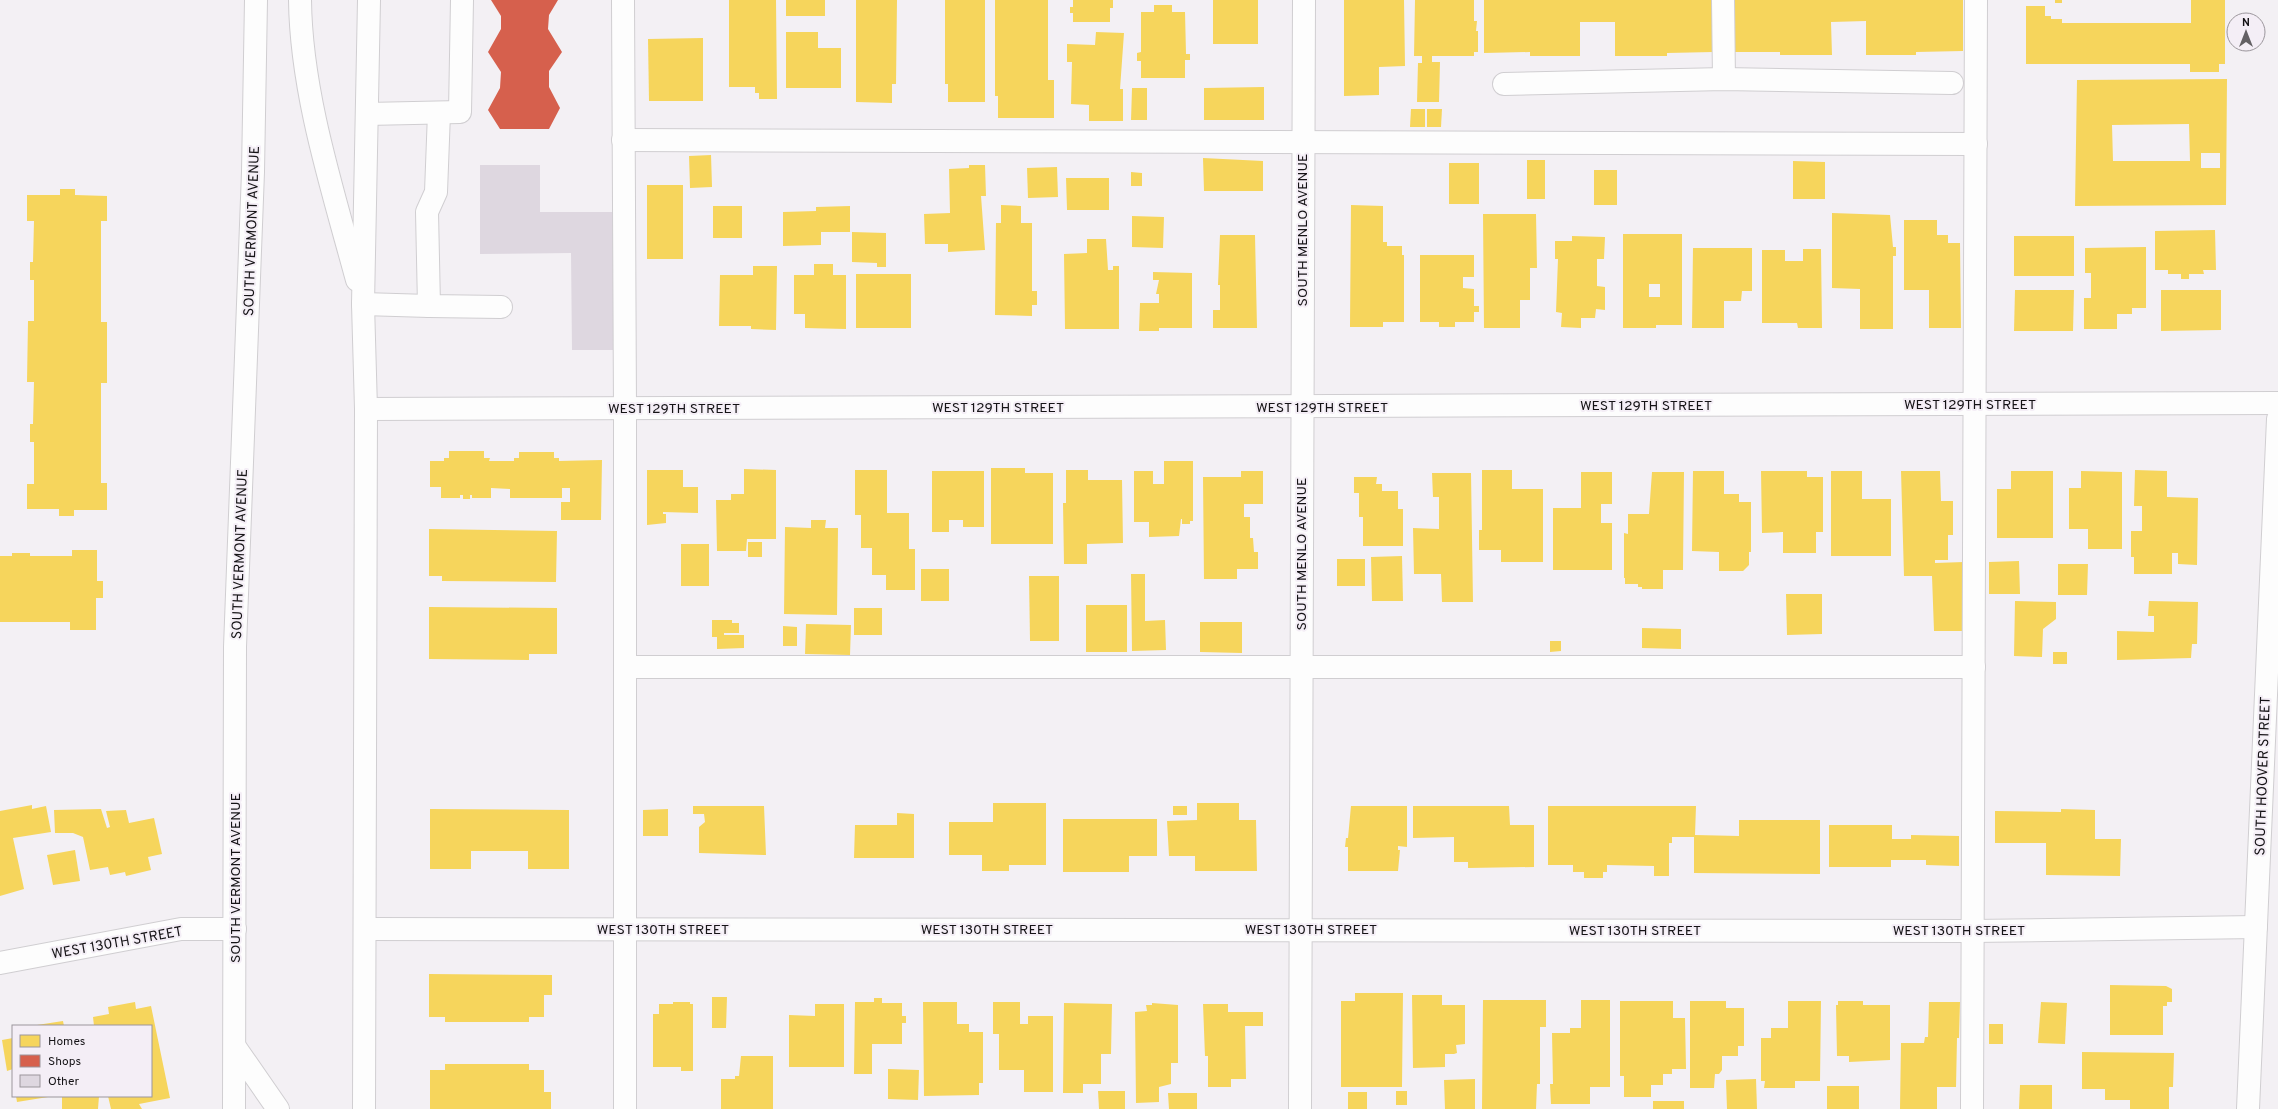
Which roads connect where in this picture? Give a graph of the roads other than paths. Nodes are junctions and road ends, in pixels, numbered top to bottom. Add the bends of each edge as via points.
1 (256, 0) edge
2 (300, 0) edge
3 (369, 0) edge
4 (462, 0) edge
5 (622, 0) edge
6 (1304, 0) edge
7 (1722, 0) edge
8 (1976, 0) edge
9 (1724, 78) junction
10 (1952, 83) dead end
11 (1504, 84) dead end
12 (439, 113) junction
13 (367, 114) junction
14 (624, 140) junction
15 (1302, 141) junction
16 (1976, 144) junction
17 (363, 304) junction
18 (429, 306) junction
19 (501, 306) dead end
20 (2278, 403) edge
21 (1976, 404) junction
22 (1301, 407) junction
23 (625, 408) junction
24 (366, 409) junction
25 (2278, 419) edge
26 (1301, 666) junction
27 (1974, 666) junction
28 (625, 667) junction
29 (2256, 927) junction
30 (365, 928) junction
31 (1301, 928) junction
32 (235, 929) junction
33 (625, 929) junction
34 (1972, 931) junction
35 (0, 963) edge
36 (235, 1047) junction
37 (234, 1109) edge
38 (278, 1109) edge
39 (364, 1109) edge
40 (625, 1109) edge
41 (1300, 1109) edge
42 (1972, 1109) edge
43 (2248, 1109) edge

1 - 32 street, SOUTH VERMONT AVENUE via 254,172 235,647
2 - 17 street via 300,31 308,81 332,190
3 - 13 street
4 - 12 street via 460,112
5 - 14 street
6 - 15 street, SOUTH MENLO AVENUE
7 - 9 street
8 - 16 street
9 - 10 street
9 - 11 street
12 - 13 street
12 - 18 street via 436,192 427,212
13 - 17 street
14 - 15 street
14 - 23 street
15 - 16 street
15 - 22 street, SOUTH MENLO AVENUE
16 - 21 street
17 - 18 street
17 - 24 street
18 - 19 street
20 - 21 street, WEST 129TH STREET
21 - 22 street, WEST 129TH STREET
21 - 27 street
22 - 23 street, WEST 129TH STREET
22 - 26 street, SOUTH MENLO AVENUE
23 - 24 street, WEST 129TH STREET
23 - 28 street
24 - 30 street
25 - 29 street, SOUTH HOOVER STREET
26 - 27 street
26 - 28 street
26 - 31 street, SOUTH MENLO AVENUE
27 - 34 street
28 - 33 street
29 - 34 street, WEST 130TH STREET
29 - 43 street, SOUTH HOOVER STREET
30 - 33 street, WEST 130TH STREET
30 - 39 street
31 - 33 street, WEST 130TH STREET
31 - 34 street, WEST 130TH STREET
31 - 41 street, SOUTH MENLO AVENUE
32 - 35 street, WEST 130TH STREET via 181,929
32 - 36 street, SOUTH VERMONT AVENUE
33 - 40 street
34 - 42 street
36 - 37 street, SOUTH VERMONT AVENUE
36 - 38 street

